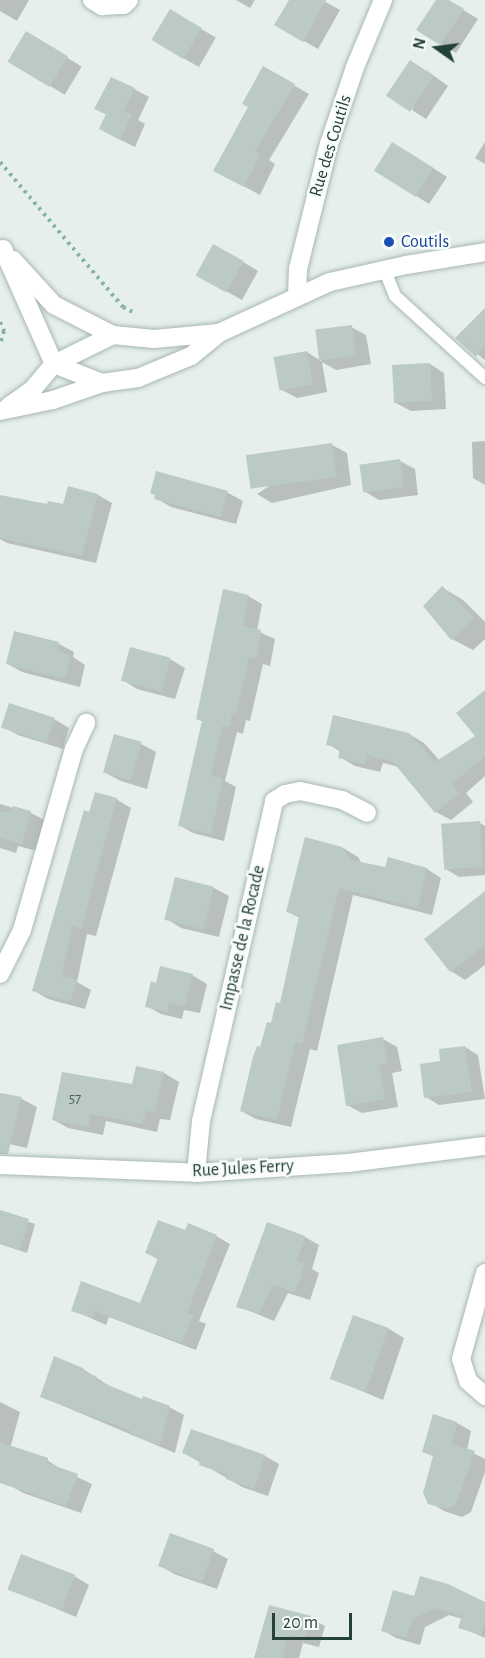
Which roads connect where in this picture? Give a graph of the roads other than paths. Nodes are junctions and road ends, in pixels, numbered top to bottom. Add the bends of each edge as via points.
1 (92, 0) edge
2 (129, 0) edge
3 (382, 0) edge
4 (1, 247) edge
5 (485, 252) edge
6 (385, 271) junction
7 (297, 297) junction
8 (219, 333) junction
9 (113, 335) junction
10 (54, 364) junction
11 (485, 378) edge
12 (102, 383) junction
13 (1, 411) edge
14 (86, 723) dead end
15 (367, 813) dead end
16 (0, 974) edge
17 (485, 1146) edge
18 (0, 1165) edge
19 (196, 1173) junction
20 (485, 1274) edge
21 (485, 1396) edge

1 - 2 street via 102,6 124,5
3 - 7 street, Rue des Coutils via 329,144 298,269
4 - 9 street via 54,305
4 - 10 street
5 - 6 street
6 - 7 street via 330,282
6 - 11 lane via 395,297
7 - 8 street
8 - 9 street via 154,339
8 - 12 street via 191,356 138,378
9 - 10 street
10 - 12 street
10 - 13 street via 32,390
12 - 13 street via 53,400
14 - 16 street via 74,749 22,930
15 - 19 street, Impasse de la Rocade via 342,800 300,791 274,801 201,1121
17 - 19 street, Rue Jules Ferry via 348,1163
18 - 19 street, Rue Jules Ferry
20 - 21 street via 461,1359 468,1381

